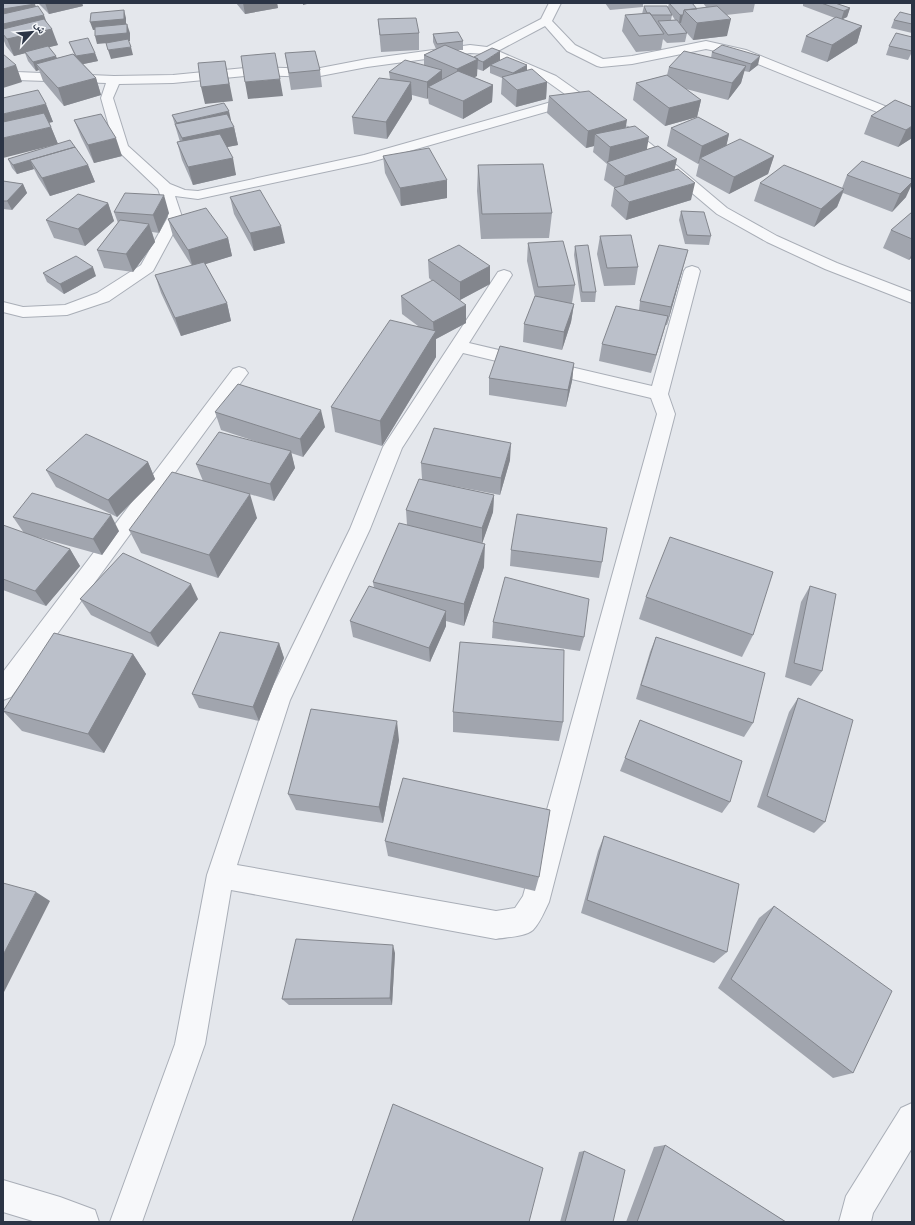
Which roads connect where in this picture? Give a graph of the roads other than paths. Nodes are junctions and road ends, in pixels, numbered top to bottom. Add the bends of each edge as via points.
1 (556, 3) edge
2 (546, 21) junction
3 (489, 52) junction
4 (3, 72) edge
5 (114, 80) junction
6 (579, 98) junction
7 (912, 122) edge
8 (165, 187) junction
9 (692, 271) dead end
10 (504, 275) dead end
11 (912, 298) edge
12 (3, 307) edge
13 (458, 346) junction
14 (239, 373) dead end
15 (660, 394) junction
16 (3, 690) edge
17 (220, 875) junction
18 (912, 1120) edge
19 (3, 1196) edge
20 (83, 1222) edge
21 (126, 1222) edge
22 (855, 1222) edge

1 - 2 street
2 - 3 street
2 - 7 street via 571,48 600,63 632,60 706,45 742,53
3 - 5 street via 470,49 315,73 255,71 173,79
3 - 6 street via 552,79
4 - 5 street via 16,76
5 - 8 street via 107,98 122,148
6 - 8 street via 366,159 198,195 183,194
6 - 11 street via 646,147 722,211 772,239
8 - 12 street via 175,217 147,268 103,297 67,310 23,312
9 - 15 street
10 - 13 street
13 - 15 street
13 - 17 street via 393,447 360,529 278,700
14 - 16 street
15 - 17 street via 666,414 535,902 523,920 496,925
17 - 21 street via 190,1044
18 - 22 street via 858,1208
19 - 20 street

